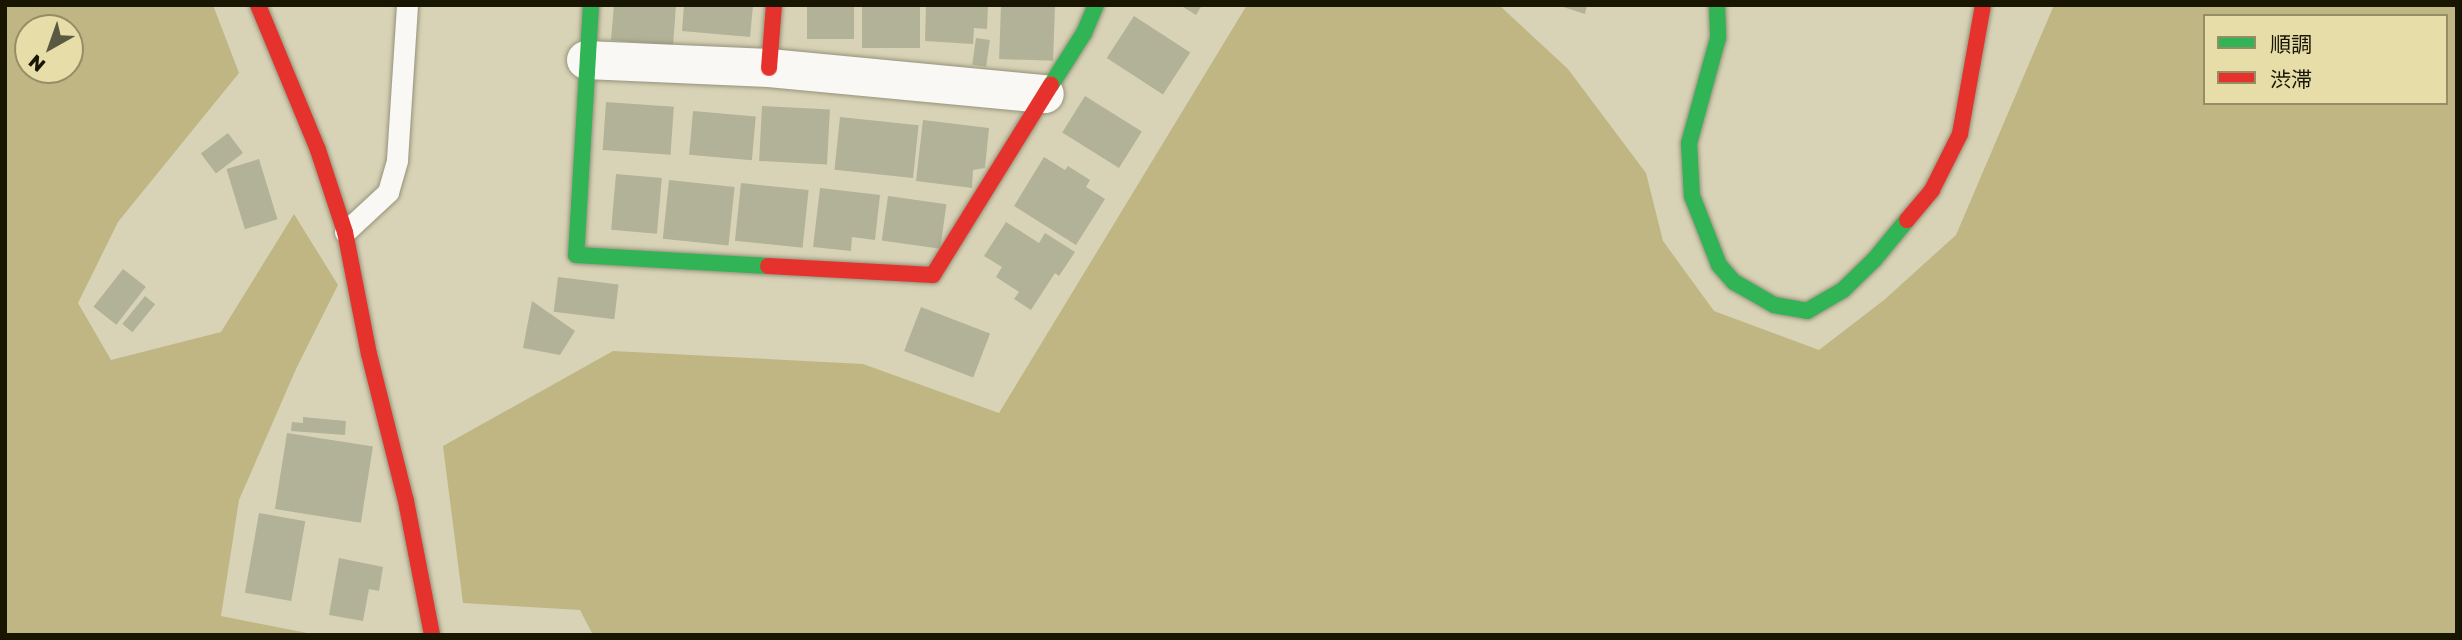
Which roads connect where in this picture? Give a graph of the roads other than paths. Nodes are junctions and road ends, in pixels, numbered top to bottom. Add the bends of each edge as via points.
1 (258, 5) edge
2 (407, 5) edge
3 (591, 5) edge
4 (774, 5) edge
5 (1096, 5) edge
6 (1717, 5) edge
7 (1983, 5) edge
8 (586, 60) junction
9 (769, 68) junction
10 (1045, 94) junction
11 (345, 232) junction
12 (432, 635) edge

1 - 11 street via 318,150
2 - 11 lane via 397,160 388,192
3 - 8 street
4 - 9 street
5 - 10 street via 1084,33
6 - 7 street via 1718,38 1689,143 1692,196 1719,265 1734,282 1774,305 1807,311 1843,290 1874,260 1932,190 1960,134
8 - 9 street
8 - 10 street via 576,255 933,275
9 - 10 street
11 - 12 street

